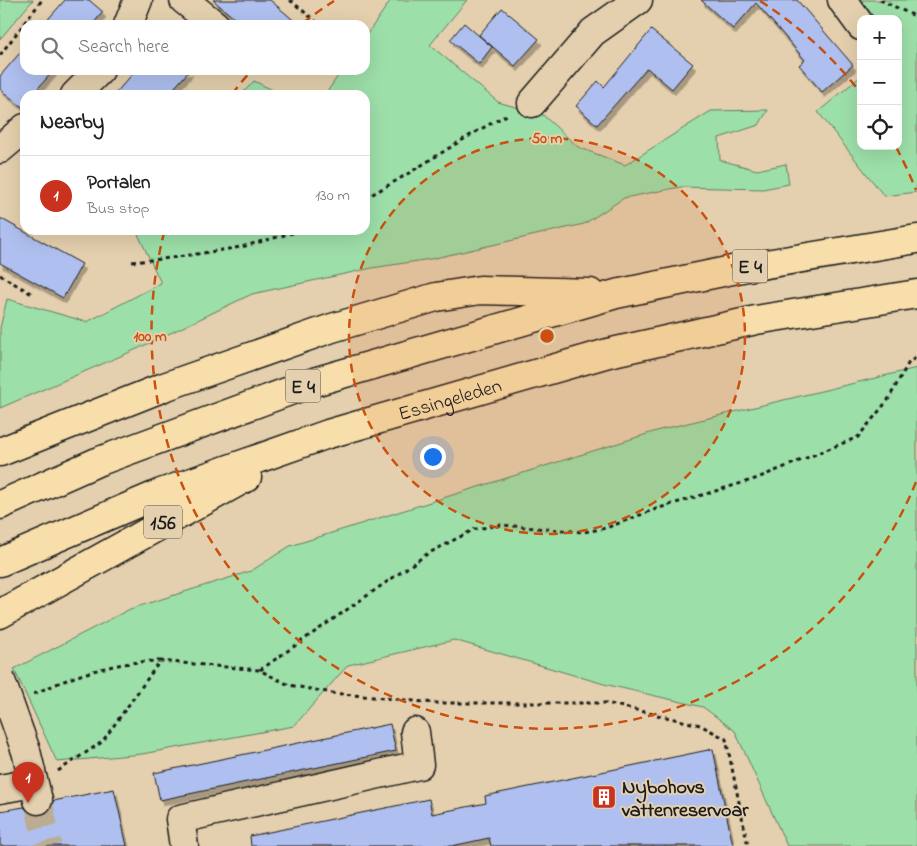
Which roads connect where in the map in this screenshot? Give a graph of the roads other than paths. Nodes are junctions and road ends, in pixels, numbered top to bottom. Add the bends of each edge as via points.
1 (138, 0) edge
2 (184, 0) edge
3 (638, 0) edge
4 (842, 0) edge
5 (130, 20) edge
6 (209, 20) edge
7 (857, 21) edge
8 (95, 75) edge
9 (80, 90) edge
10 (532, 103) road end
11 (20, 132) edge
12 (0, 149) edge
13 (917, 239) edge
14 (616, 294) junction
15 (917, 294) edge
16 (328, 434) junction
17 (0, 452) edge
18 (0, 505) edge
19 (0, 562) edge
20 (0, 614) edge
21 (0, 678) edge
22 (414, 732) dead end
23 (0, 788) edge
24 (184, 846) edge

1 - 5 street
2 - 6 street
3 - 10 street via 593,32
4 - 7 street
8 - 9 street
11 - 12 street
13 - 14 highway, E 4 via 884,242
14 - 17 highway via 480,290 436,297 332,328 164,387
14 - 18 highway, E 4 via 314,382 97,462
15 - 16 highway, Essingeleden via 756,320 608,353
16 - 19 highway, Essingeleden via 161,493
16 - 20 highway, 156
21 - 23 street, bridge via 26,751 36,792
22 - 24 street via 420,765 180,819

